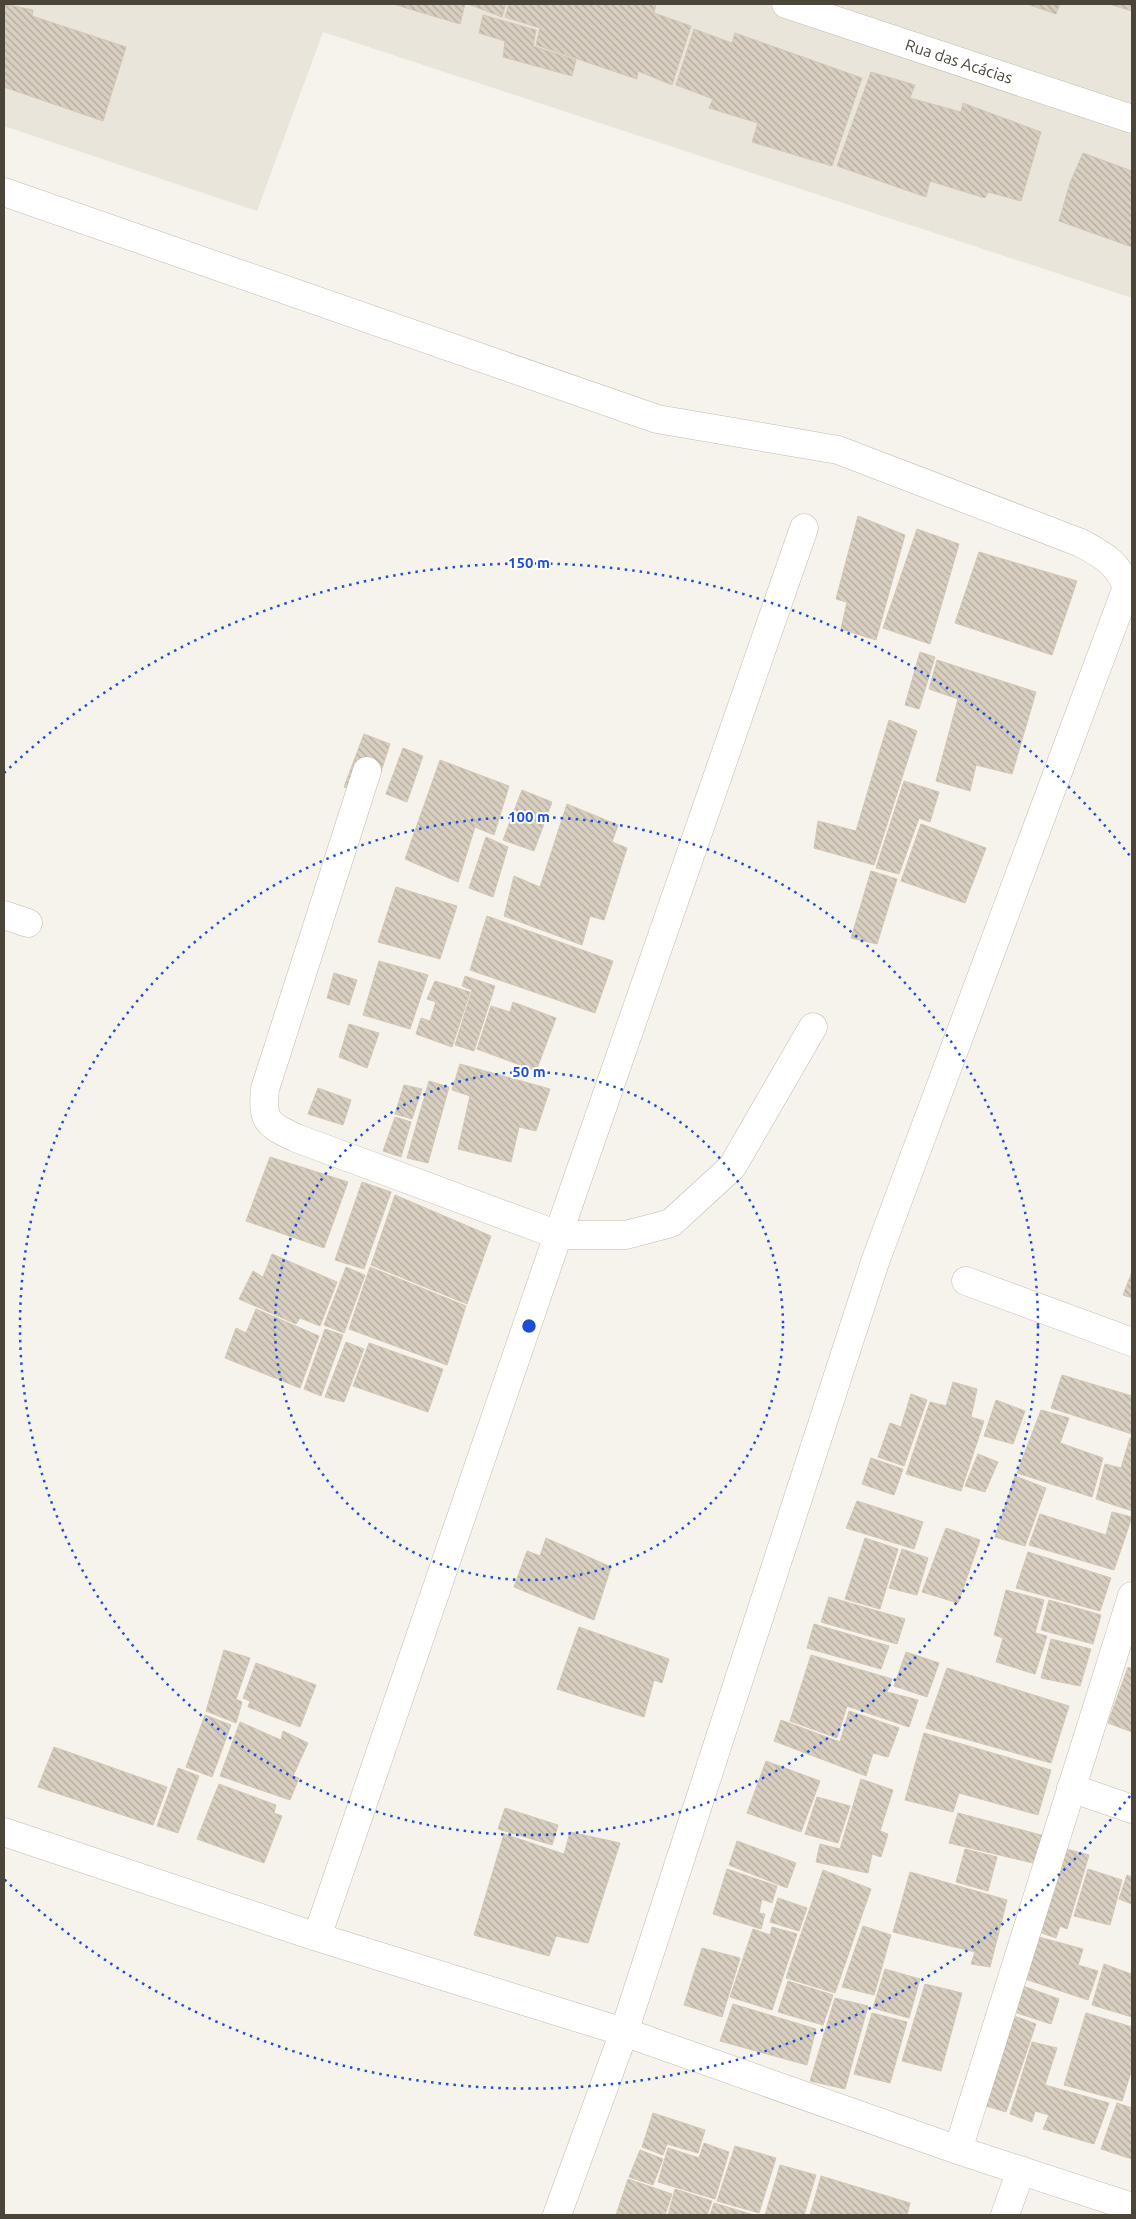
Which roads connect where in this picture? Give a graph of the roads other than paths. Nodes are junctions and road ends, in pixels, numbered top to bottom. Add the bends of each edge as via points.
1 (786, 4) edge
2 (1132, 119) edge
3 (4, 192) edge
4 (804, 528) dead end
5 (1126, 572) edge
6 (367, 771) dead end
7 (813, 1027) dead end
8 (558, 1235) junction
9 (966, 1281) dead end
10 (1132, 1342) edge
11 (1132, 1596) edge
12 (1071, 1788) junction
13 (1132, 1809) edge
14 (4, 1832) edge
15 (317, 1937) junction
16 (624, 2032) junction
17 (958, 2150) junction
18 (1021, 2170) junction
19 (1132, 2207) edge
20 (557, 2215) edge
21 (1005, 2215) edge

1 - 2 street, Rua das Acácias
3 - 5 street via 658,419 838,450 1081,543
4 - 8 street
5 - 16 street via 1126,587 876,1259
6 - 8 street via 265,1089 263,1111 273,1127 296,1138
7 - 8 street via 732,1167 671,1223 626,1235
8 - 15 street
9 - 10 street
11 - 12 street
12 - 13 street
12 - 17 street
14 - 15 street
15 - 16 street
16 - 17 street
16 - 20 street
17 - 18 street
18 - 19 street
18 - 21 street

